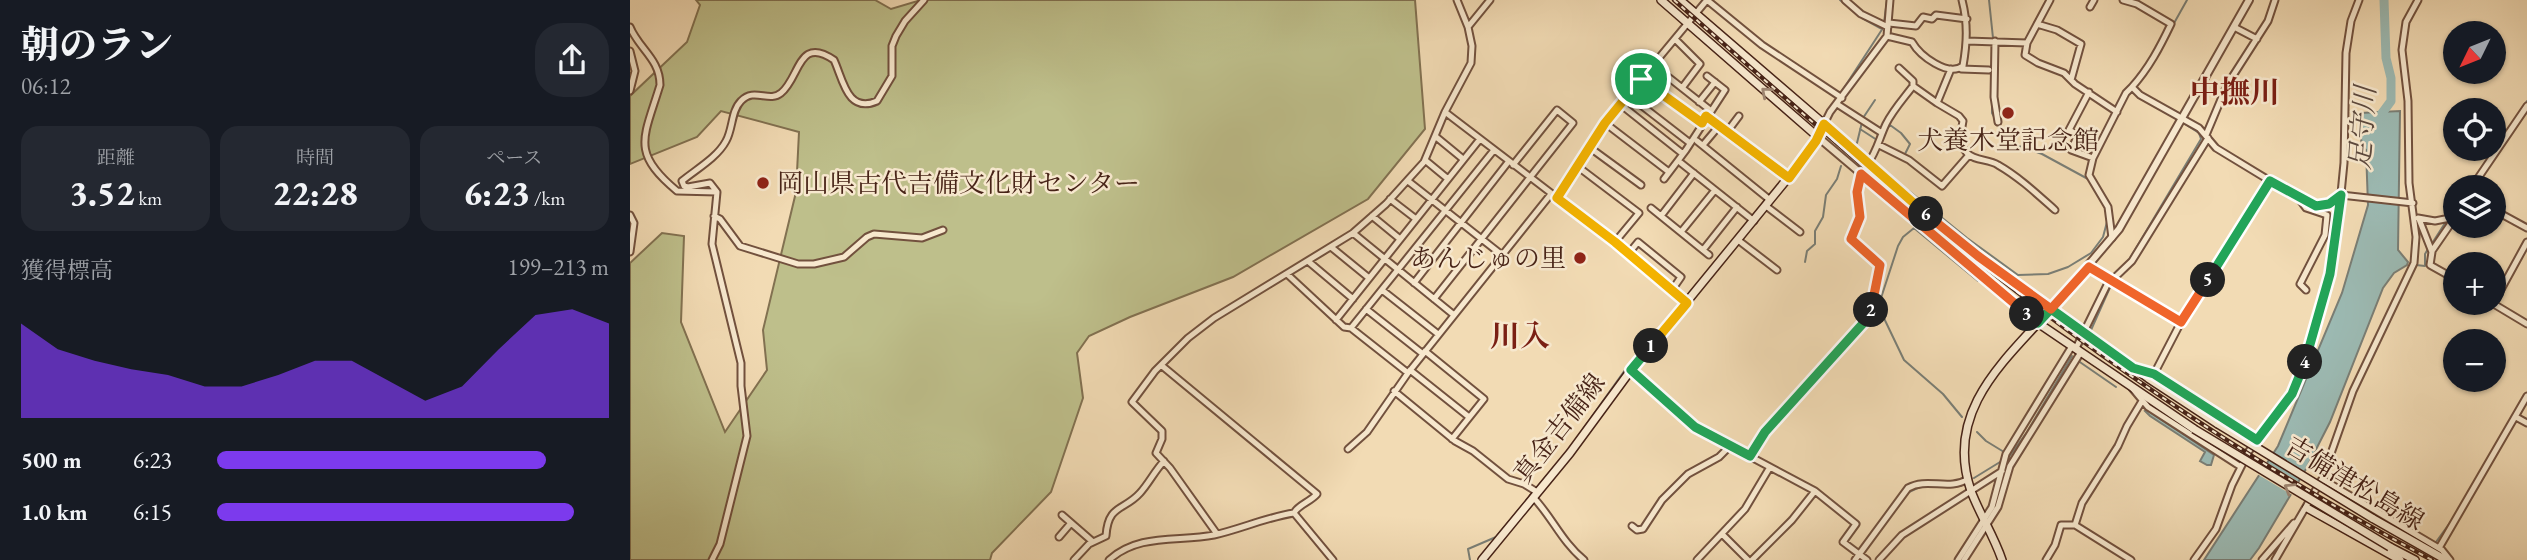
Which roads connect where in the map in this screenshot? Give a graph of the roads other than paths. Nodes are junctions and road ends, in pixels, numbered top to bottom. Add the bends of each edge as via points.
1 (924, 0) edge
2 (1457, 0) edge
3 (1490, 0) edge
4 (1661, 0) edge
5 (1679, 0) edge
6 (1707, 0) edge
7 (1845, 0) edge
8 (1890, 0) edge
9 (1962, 0) edge
10 (2039, 0) edge
11 (2094, 0) edge
12 (2123, 0) edge
13 (2249, 0) edge
14 (2276, 0) edge
15 (2359, 0) edge
16 (2418, 0) edge
17 (2049, 3) edge
18 (2090, 7) dead end
19 (1696, 14) junction
20 (1966, 19) junction
21 (1688, 24) junction
22 (2037, 24) junction
23 (1888, 25) junction
24 (630, 27) edge
25 (1468, 27) junction
26 (2234, 27) junction
27 (1887, 36) junction
28 (1675, 39) junction
29 (2257, 39) junction
30 (1967, 41) junction
31 (1994, 41) junction
32 (2027, 43) junction
33 (630, 51) edge
34 (1653, 65) junction
35 (1899, 68) dead end
36 (1951, 69) junction
37 (1959, 69) junction
38 (1989, 70) dead end
39 (1707, 76) dead end
40 (1641, 79) junction
41 (2071, 80) junction
42 (1715, 82) junction
43 (1913, 86) junction
44 (1682, 88) junction
45 (2133, 89) junction
46 (630, 91) edge
47 (2089, 92) junction
48 (1628, 95) junction
49 (1840, 97) junction
50 (1699, 102) junction
51 (1937, 103) junction
52 (1620, 104) junction
53 (1837, 104) junction
54 (2527, 106) edge
55 (1446, 112) junction
56 (2116, 112) junction
57 (1708, 113) junction
58 (1739, 116) dead end
59 (2181, 119) junction
60 (1998, 122) dead end
61 (1605, 123) junction
62 (1702, 123) junction
63 (1824, 124) junction
64 (1719, 126) junction
65 (1727, 132) junction
66 (1882, 133) junction
67 (1435, 136) junction
68 (1818, 136) junction
69 (2207, 136) junction
70 (1480, 139) junction
71 (1697, 143) junction
72 (1879, 143) junction
73 (1589, 147) junction
74 (1494, 150) junction
75 (1683, 155) junction
76 (1969, 155) junction
77 (2093, 158) junction
78 (1464, 159) junction
79 (1424, 160) junction
80 (1511, 163) junction
81 (1681, 163) dead end
82 (1867, 164) junction
83 (1577, 166) junction
84 (1669, 172) junction
85 (1694, 173) junction
86 (1861, 174) junction
87 (2480, 175) edge
88 (1787, 176) junction
89 (1530, 177) junction
90 (1448, 179) junction
91 (1664, 180) dead end
92 (1408, 181) junction
93 (2270, 181) junction
94 (1641, 185) dead end
95 (1715, 190) junction
96 (717, 192) junction
97 (2342, 195) junction
98 (1554, 196) junction
99 (1390, 199) junction
100 (1431, 199) junction
101 (2300, 199) junction
102 (1768, 200) junction
103 (2411, 203) junction
104 (1737, 207) junction
105 (1651, 208) dead end
106 (2055, 210) dead end
107 (1446, 211) junction
108 (2414, 213) junction
109 (630, 215) edge
110 (714, 216) junction
111 (1372, 216) junction
112 (1661, 216) junction
113 (2506, 216) edge
114 (1416, 219) junction
115 (1751, 219) junction
116 (2419, 219) junction
117 (2443, 220) edge
118 (1461, 223) junction
119 (2527, 228) edge
120 (943, 230) dead end
121 (1681, 232) junction
122 (1800, 232) dead end
123 (2443, 232) edge
124 (1353, 233) junction
125 (1400, 239) junction
126 (1481, 239) junction
127 (2112, 239) junction
128 (1738, 240) junction
129 (1615, 242) junction
130 (2527, 242) edge
131 (1331, 247) junction
132 (2431, 249) junction
133 (1703, 250) junction
134 (630, 252) edge
135 (1629, 253) junction
136 (1502, 255) junction
137 (1709, 255) dead end
138 (1384, 259) junction
139 (1308, 262) junction
140 (2089, 267) junction
141 (1398, 270) junction
142 (1776, 270) dead end
143 (2443, 272) edge
144 (1287, 274) junction
145 (1369, 278) junction
146 (2110, 279) junction
147 (2506, 280) edge
148 (1414, 283) junction
149 (1382, 290) junction
150 (1672, 290) junction
151 (2306, 290) dead end
152 (1353, 299) junction
153 (1434, 299) junction
154 (1685, 301) junction
155 (1366, 309) junction
156 (2051, 309) junction
157 (2506, 311) edge
158 (1454, 315) junction
159 (1336, 320) junction
160 (2181, 322) junction
161 (2038, 323) junction
162 (2527, 324) edge
163 (1351, 328) junction
164 (2085, 333) junction
165 (1438, 334) junction
166 (1424, 353) junction
167 (2076, 353) junction
168 (1161, 365) junction
169 (2133, 368) junction
170 (1631, 370) junction
171 (1409, 371) junction
172 (2154, 374) junction
173 (2132, 388) junction
174 (1394, 391) junction
175 (2527, 396) edge
176 (2142, 401) junction
177 (1469, 417) junction
178 (2516, 417) junction
179 (2527, 423) edge
180 (1452, 439) junction
181 (2257, 440) junction
182 (1730, 446) junction
183 (1348, 449) dead end
184 (1750, 456) junction
185 (1164, 461) junction
186 (2007, 465) junction
187 (1770, 467) junction
188 (2241, 467) junction
189 (2002, 471) junction
190 (1968, 479) junction
191 (2322, 479) junction
192 (1815, 491) junction
193 (1535, 492) junction
194 (1972, 492) junction
195 (2307, 508) junction
196 (1294, 513) junction
197 (1062, 515) dead end
198 (2301, 516) junction
199 (1071, 523) junction
200 (1986, 523) junction
201 (2075, 525) junction
202 (1632, 526) dead end
203 (1217, 534) junction
204 (1722, 534) junction
205 (1059, 537) dead end
206 (1093, 542) junction
207 (2439, 548) junction
208 (1703, 553) junction
209 (1860, 557) edge
210 (712, 560) edge
211 (1074, 560) edge
212 (1109, 560) edge
213 (1333, 560) edge
214 (1482, 560) edge
215 (1584, 560) edge
216 (1697, 560) edge
217 (1710, 560) edge
218 (1750, 560) edge
219 (1879, 560) edge
220 (1958, 560) edge
221 (1964, 560) edge
222 (2002, 560) edge
223 (2046, 560) edge
224 (2131, 560) edge
225 (2194, 560) edge
226 (2262, 560) edge
227 (2275, 560) edge
228 (2400, 560) edge
229 (2414, 560) edge
230 (2448, 560) edge

1 - 96 street via 896,36 892,76 877,101 864,104 850,98 834,60 815,52 802,59 781,93 752,94 741,100 725,143 682,181 685,187 710,183
2 - 25 street
3 - 25 street
4 - 21 main road
5 - 19 main road
6 - 19 street
6 - 49 street via 1762,46
7 - 23 street via 1878,24
8 - 23 street
9 - 20 street
10 - 17 street
11 - 18 street
12 - 45 street via 2171,24
13 - 26 street
14 - 29 street
15 - 97 street via 2346,53
16 - 103 street via 2406,22 2402,50
17 - 22 street
19 - 21 street
19 - 63 main road
20 - 23 street via 1936,15 1923,18 1916,26
20 - 30 street
21 - 28 street
68 -> 21 main road
22 - 32 street
22 - 41 street via 2081,44
23 - 27 street
24 - 96 street via 653,57 660,75 643,148 647,162 677,191
25 - 55 street via 1471,63
26 - 29 street
26 - 59 street
27 - 36 street via 1913,42 1919,53
27 - 49 street
28 - 34 street
28 - 44 street via 1700,64
29 - 69 street via 2227,85
30 - 31 street
30 - 37 street
31 - 32 street
31 - 60 street
32 - 41 street via 2027,57
33 - 46 street via 635,71
34 - 40 street
34 - 44 street
35 - 43 street
36 - 37 street
36 - 51 street
37 - 38 street
39 - 42 street
40 - 48 street
40 - 62 street
41 - 47 street
42 - 50 street
42 - 57 street via 1725,90
43 - 51 street
43 - 66 street
44 - 50 street
45 - 56 street
45 - 59 street
47 - 56 street
47 - 77 street via 2069,130 2078,135 2071,150
48 - 52 street
48 - 71 street
49 - 53 street
50 - 57 street
51 - 76 street via 1963,121 1961,141
52 - 61 street
52 - 75 street
53 - 63 street
53 - 66 street
54 - 87 street
55 - 67 street
55 - 70 street
56 - 77 street
57 - 62 street
57 - 64 street
58 - 65 street
59 - 69 street
59 - 127 street
61 - 73 street
61 - 84 street
62 - 71 street
63 - 68 main road, 真金吉備線
63 - 82 street
64 - 65 street
64 - 71 street
65 - 88 street
66 - 72 street
67 - 78 street
67 - 79 street
68 - 86 street
68 - 88 main road, 真金吉備線
69 - 93 street via 2216,148
69 - 146 street via 2132,261
70 - 74 street
70 - 78 street
71 - 75 street
71 - 102 street
72 - 76 street via 1942,186
72 - 82 street
73 - 83 street
73 - 94 street
74 - 80 street
74 - 107 street
75 - 84 street
76 - 106 street via 1996,163
77 - 127 street via 2089,175 2108,207
78 - 90 street
79 - 90 street
79 - 92 street
80 - 89 street
80 - 89 street via 1557,110 1573,123
80 - 118 street
81 - 85 street
82 - 156 street via 1978,256
83 - 98 street
83 - 129 street via 1639,214
84 - 91 street
85 - 95 street
85 - 112 street
86 - 161 street
86 - 184 street via 1857,192 1860,217 1851,239 1880,265 1869,315 1765,432
88 - 102 main road, 真金吉備線
89 - 98 street
89 - 126 street
90 - 100 street
92 - 99 street
92 - 100 street
93 - 101 street
93 - 160 street
95 - 104 street
95 - 121 street
96 - 110 street
97 - 101 street via 2323,207
97 - 103 street
97 - 181 street via 2330,274 2300,379
98 - 129 street
98 - 136 street
99 - 111 street
99 - 114 street
100 - 107 street
100 - 114 street
101 - 151 street via 2306,208 2327,215 2325,235 2300,284
102 - 115 main road, 真金吉備線
102 - 122 street
103 - 108 street
104 - 115 street
104 - 133 street
105 - 112 street
107 - 118 street
107 - 141 street
108 - 116 street
108 - 191 street via 2412,270 2360,374
109 - 134 street via 634,223
110 - 120 street via 740,246 798,264 844,257 874,234 922,238
110 - 210 street via 712,244 741,363 747,436
111 - 124 street
111 - 125 street
112 - 121 street
113 - 119 street
114 - 125 street
115 - 128 main road, 真金吉備線
116 - 117 street
116 - 132 street
118 - 126 street
118 - 148 street
121 - 133 street
123 - 132 street
124 - 131 street
124 - 138 street
125 - 138 street
126 - 136 street
126 - 153 street
127 - 140 street
128 - 142 street
128 - 154 main road, 真金吉備線
129 - 135 street
130 - 147 street
131 - 139 street
131 - 145 street
132 - 143 street via 2430,265
133 - 137 street
135 - 150 street
135 - 150 street via 1638,242 1681,277
136 - 158 street
138 - 141 street
138 - 145 street
139 - 144 street
139 - 152 street
140 - 146 street
140 - 156 street
141 - 148 street
141 - 149 street
144 - 159 street
144 - 168 street via 1214,318
145 - 152 street
146 - 160 street
146 - 164 street
148 - 153 street
149 - 155 street
149 - 165 street
150 - 154 street
152 - 159 street
153 - 158 street
154 - 170 main road, 真金吉備線
155 - 163 street
155 - 166 street
156 - 161 main road
156 - 164 main road, 吉備津松島線
157 - 162 street
158 - 165 street
159 - 163 street
160 - 172 street
161 - 167 main road, 吉備津松島線
161 - 190 main road via 1975,402 1965,438
163 - 171 street
164 - 167 street
164 - 169 main road, 吉備津松島線
165 - 166 street
166 - 171 street
166 - 177 street via 1484,399
167 - 173 main road, 吉備津松島線
167 - 186 street
167 - 186 street via 2006,453
168 - 185 street via 1132,402 1162,431 1156,453
168 - 196 street via 1317,494
169 - 172 street
169 - 230 main road, 吉備津松島線, bridge via 2372,518
170 - 182 street via 1695,427
170 - 193 main road, 真金吉備線
171 - 174 street
171 - 177 street
172 - 181 street
173 - 176 street
229 -> 173 main road, 吉備津松島線, bridge
174 - 180 street
174 - 183 street via 1367,432
175 - 178 street
176 - 188 street
176 - 201 street via 2082,503
177 - 180 street
178 - 179 street
178 - 207 street
180 - 193 street via 1508,479
181 - 188 street
182 - 184 street
182 - 202 street via 1688,474 1662,500 1643,529
184 - 187 street
185 - 203 street
185 - 206 street via 1136,497 1110,517 1106,536
186 - 189 street
186 - 200 street via 1998,507
187 - 192 street
187 - 204 street via 1745,509
188 - 225 street via 2216,529
189 - 194 street
189 - 200 street
190 - 194 main road
190 - 209 street via 1956,485 1908,488
191 - 195 street
191 - 207 street
192 - 209 street via 1856,524 1843,542
192 - 218 street
193 - 214 main road, 真金吉備線
193 - 215 street via 1569,546
194 - 200 main road
194 - 219 street via 1902,535
195 - 198 street
195 - 228 main road
196 - 203 street
196 - 213 street
197 - 199 street
198 - 226 street
198 - 227 street
199 - 205 street
199 - 206 street
200 - 220 street
200 - 221 street
200 - 222 main road
201 - 223 street via 2062,525
201 - 224 street
203 - 212 street via 1147,540 1125,547
204 - 208 street
204 - 218 street
206 - 211 street
207 - 230 street
208 - 216 street
208 - 217 street

